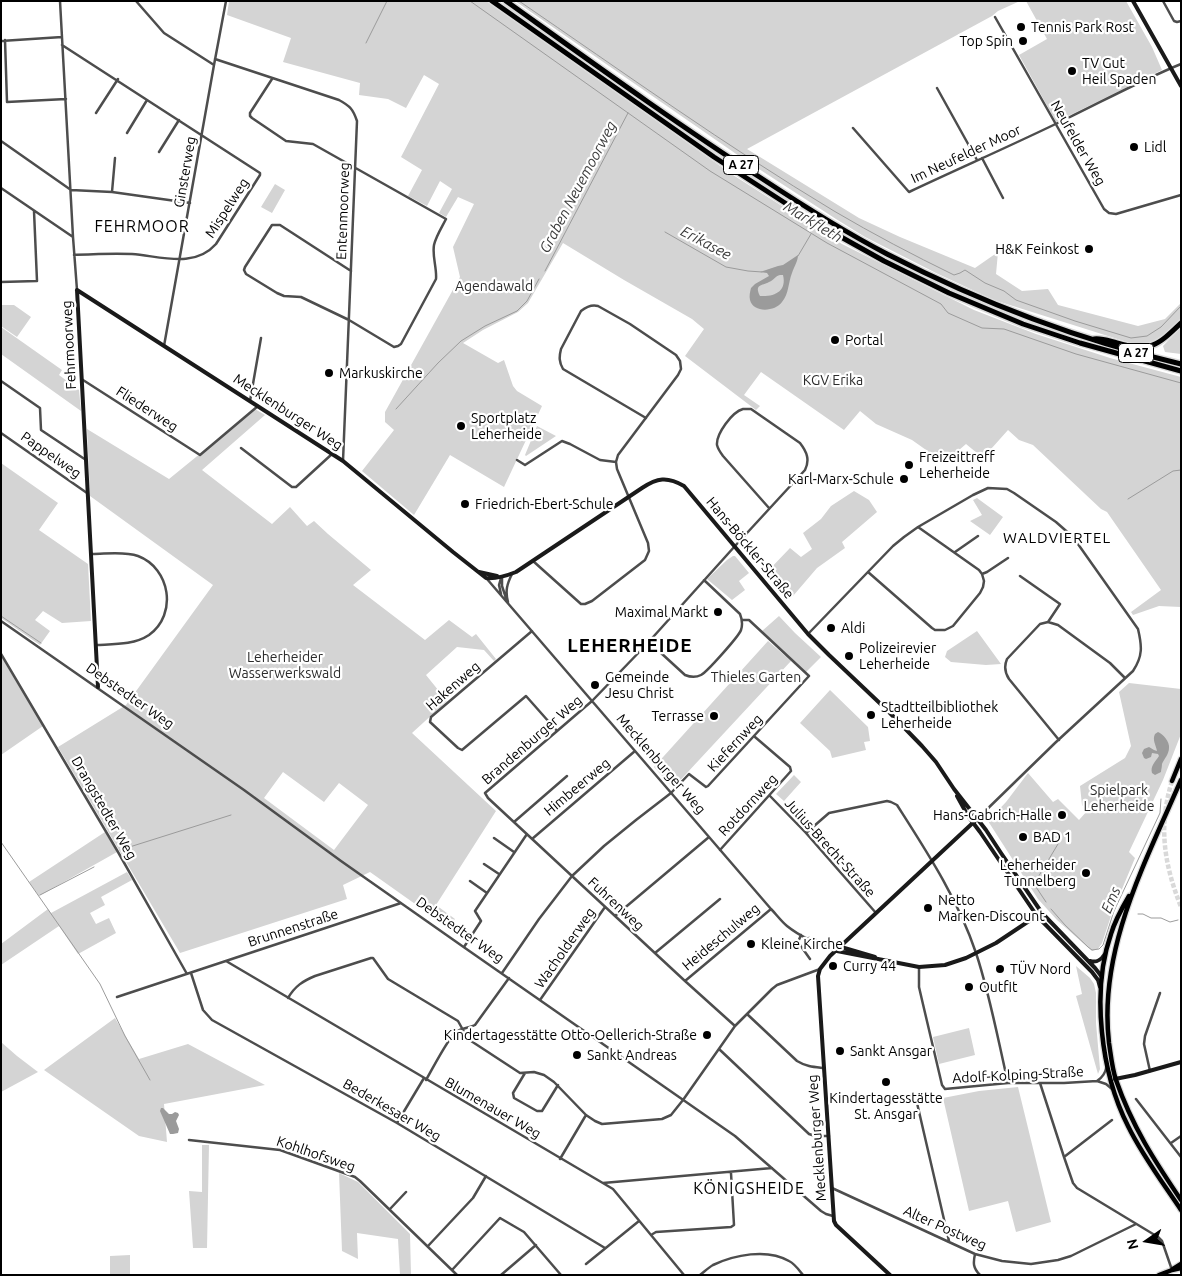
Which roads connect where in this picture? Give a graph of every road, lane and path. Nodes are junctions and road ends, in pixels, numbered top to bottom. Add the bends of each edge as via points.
1 (60, 1) edge
2 (136, 1) edge
3 (226, 1) edge
4 (492, 1) edge
5 (506, 1) edge
6 (1133, 1) edge
7 (1163, 1) edge
8 (995, 17) dead end
9 (1181, 21) edge
10 (62, 37) junction
11 (3, 40) edge
12 (62, 45) junction
13 (215, 59) junction
14 (1181, 64) edge
15 (214, 65) junction
16 (1170, 68) junction
17 (272, 79) junction
18 (118, 80) junction
19 (1181, 86) edge
20 (937, 88) dead end
21 (66, 99) junction
22 (148, 100) junction
23 (96, 113) dead end
24 (178, 120) junction
25 (1055, 124) junction
26 (853, 128) dead end
27 (127, 133) dead end
28 (202, 135) junction
29 (1, 141) edge
30 (159, 152) dead end
31 (115, 158) dead end
32 (982, 158) junction
33 (977, 160) junction
34 (355, 168) junction
35 (1, 188) edge
36 (71, 190) junction
37 (112, 192) junction
38 (1181, 195) edge
39 (1003, 198) dead end
40 (190, 203) junction
41 (34, 211) junction
42 (73, 237) junction
43 (74, 256) junction
44 (180, 260) junction
45 (351, 271) junction
46 (1, 282) edge
47 (77, 290) junction
48 (349, 320) junction
49 (1181, 323) edge
50 (261, 338) dead end
51 (1092, 340) junction
52 (164, 346) junction
53 (1181, 364) edge
54 (1181, 371) edge
55 (83, 380) junction
56 (1, 381) edge
57 (250, 401) junction
58 (258, 406) junction
59 (646, 418) junction
60 (1, 432) edge
61 (241, 448) dead end
62 (332, 454) junction
63 (86, 460) junction
64 (517, 460) dead end
65 (343, 461) junction
66 (616, 462) junction
67 (88, 494) junction
68 (628, 497) junction
69 (769, 508) junction
70 (918, 527) junction
71 (978, 536) dead end
72 (734, 546) junction
73 (954, 552) junction
74 (92, 554) junction
75 (1008, 558) dead end
76 (533, 560) junction
77 (474, 570) junction
78 (868, 572) junction
79 (513, 574) junction
80 (982, 574) junction
81 (1020, 576) dead end
82 (502, 577) junction
83 (486, 578) junction
84 (704, 580) junction
85 (502, 595) junction
86 (509, 604) junction
87 (742, 620) junction
88 (1, 621) edge
89 (1048, 622) junction
90 (532, 631) junction
91 (808, 634) junction
92 (649, 642) junction
93 (96, 645) junction
94 (1, 654) edge
95 (1125, 678) junction
96 (98, 687) junction
97 (592, 701) junction
98 (557, 731) junction
99 (754, 737) junction
100 (1058, 740) junction
101 (635, 751) junction
102 (1181, 759) edge
103 (567, 776) dead end
104 (1181, 780) edge
105 (1172, 781) tunnel mouth
106 (954, 790) junction
107 (671, 793) junction
108 (485, 794) joint
109 (770, 796) junction
110 (977, 819) junction
111 (514, 822) junction
112 (973, 823) junction
113 (806, 833) junction
114 (527, 834) junction
115 (709, 837) junction
116 (494, 838) dead end
117 (532, 839) junction
118 (720, 850) junction
119 (514, 852) junction
120 (933, 861) junction
121 (484, 864) dead end
122 (499, 874) junction
123 (572, 876) junction
124 (470, 881) dead end
125 (1135, 885) junction
126 (487, 893) junction
127 (720, 899) dead end
128 (401, 903) junction
129 (606, 907) junction
130 (771, 909) junction
131 (876, 913) junction
132 (1042, 913) junction
133 (615, 916) junction
134 (1037, 916) junction
135 (802, 936) junction
136 (464, 947) junction
137 (839, 949) junction
138 (654, 953) junction
139 (976, 953) junction
140 (1105, 954) junction
141 (810, 959) dead end
142 (226, 961) junction
143 (1090, 961) junction
144 (919, 967) junction
145 (820, 969) junction
146 (502, 973) junction
147 (189, 974) junction
148 (1110, 974) junction
149 (1095, 976) junction
150 (1102, 977) junction
151 (509, 978) junction
152 (685, 981) junction
153 (1108, 992) junction
154 (1101, 993) junction
155 (1160, 993) dead end
156 (118, 997) dead end
157 (288, 998) junction
158 (540, 1000) junction
159 (748, 1014) junction
160 (735, 1026) junction
161 (463, 1028) junction
162 (719, 1049) junction
163 (1181, 1062) edge
164 (1107, 1064) junction
165 (824, 1068) junction
166 (1150, 1071) junction
167 (525, 1073) junction
168 (425, 1079) junction
169 (1113, 1079) junction
170 (1097, 1081) junction
171 (1008, 1083) junction
172 (1040, 1083) junction
173 (558, 1085) junction
174 (1113, 1090) junction
175 (1136, 1099) dead end
176 (683, 1100) junction
177 (917, 1103) dead end
178 (586, 1116) junction
179 (1112, 1120) dead end
180 (397, 1124) junction
181 (829, 1136) junction
182 (1181, 1136) edge
183 (189, 1140) dead end
184 (1171, 1143) junction
185 (1064, 1157) junction
186 (1181, 1157) edge
187 (560, 1159) junction
188 (773, 1168) junction
189 (731, 1173) junction
190 (486, 1176) junction
191 (602, 1183) junction
192 (832, 1188) junction
193 (406, 1192) dead end
194 (1181, 1200) edge
195 (390, 1210) junction
196 (1181, 1210) edge
197 (833, 1216) junction
198 (639, 1221) junction
199 (1136, 1224) junction
200 (651, 1235) junction
201 (949, 1242) junction
202 (536, 1245) junction
203 (428, 1247) junction
204 (605, 1248) junction
205 (975, 1254) junction
206 (586, 1264) dead end
207 (1181, 1264) edge
208 (1181, 1268) edge
209 (452, 1270) junction
210 (1172, 1270) junction
211 (457, 1275) edge
212 (501, 1275) edge
213 (561, 1275) edge
214 (684, 1275) edge
215 (700, 1275) edge
216 (803, 1275) edge
217 (890, 1275) edge
218 (980, 1275) edge
219 (1159, 1275) edge

1 - 10 street, Fehrmoorweg
2 - 15 street via 164,33
3 - 13 street, Ginsterweg
4 - 54 highway, A 27 via 714,157 816,223 884,261 1023,324
5 - 51 highway, A 27 via 718,150 818,215 886,254 953,286
6 - 16 street
7 - 9 street via 1174,20
8 - 25 street, Neufelder Weg
10 - 11 street
10 - 12 street, Fehrmoorweg
11 - 21 street via 7,102
12 - 18 street
12 - 21 street, Fehrmoorweg
13 - 15 street, Ginsterweg
13 - 17 street, Entenmoorweg
14 - 16 street, Im Neufelder Moor
15 - 28 street, Ginsterweg
16 - 19 street
16 - 25 street, Im Neufelder Moor
17 - 34 street, Entenmoorweg via 348,105 357,121
17 - 34 street via 250,116 286,140 313,144
18 - 22 street
18 - 23 street
20 - 33 street
21 - 36 street, Fehrmoorweg
22 - 24 street
22 - 27 street
24 - 28 street
24 - 30 street
25 - 32 street, Im Neufelder Moor
25 - 38 street, Neufelder Weg via 1109,213 1116,214
26 - 33 street, Im Neufelder Moor via 909,192
28 - 40 street, Ginsterweg
28 - 44 street, Mispelweg via 260,175 210,251
29 - 36 street
31 - 37 street
32 - 33 street, Im Neufelder Moor
32 - 39 street
34 - 45 street, Entenmoorweg
34 - 48 street via 446,218 434,243 436,279 401,344 394,346
35 - 41 street
36 - 37 street
36 - 42 street, Fehrmoorweg
37 - 40 street
40 - 44 street, Ginsterweg
41 - 42 street
41 - 46 street via 37,280
42 - 43 street, Fehrmoorweg
43 - 44 street via 132,254
43 - 47 street, Fehrmoorweg
44 - 52 street, Ginsterweg
45 - 48 street, Entenmoorweg
45 - 48 street via 275,224 244,270 277,293 301,297
47 - 52 street, Mecklenburger Weg
47 - 55 street, Fehrmoorweg
48 - 65 street, Entenmoorweg
49 - 51 highway via 1152,346 1133,348 1100,338
50 - 57 street
51 - 53 highway, A 27
52 - 57 street, Mecklenburger Weg
55 - 58 street, Fliederweg via 200,455
55 - 63 street, Fehrmoorweg
56 - 63 street via 40,408 42,430
57 - 58 street, Mecklenburger Weg
58 - 62 street, Mecklenburger Weg
59 - 59 street via 678,375 680,361 676,355 598,306 586,307 561,349 559,356 563,369
59 - 66 street
60 - 67 street, Pappelweg
61 - 62 street via 292,487 296,487
62 - 65 street, Mecklenburger Weg
63 - 67 street, Fehrmoorweg
64 - 66 street via 525,465 562,442 600,460
65 - 77 street, Mecklenburger Weg
66 - 68 street
67 - 74 street, Fehrmoorweg
68 - 72 street, Hans-Böckler-Straße via 658,480 677,482 690,492
68 - 76 street, Hans-Böckler-Straße
68 - 76 street via 649,551 645,560 592,601 582,604
69 - 69 street, Brandenburger Weg via 805,470 808,457 800,443 751,409 743,409 734,414 720,432 718,448
69 - 72 street, Brandenburger Weg
70 - 73 street
70 - 78 street via 893,546
70 - 95 street via 988,488 1014,493 1056,522 1073,537 1138,629 1141,640 1139,661
71 - 73 street
72 - 84 street, Brandenburger Weg
72 - 91 street, Hans-Böckler-Straße
73 - 80 street
74 - 93 street, Fehrmoorweg
74 - 93 street via 127,553 144,559 158,571 167,593 164,615 150,634 138,641
75 - 80 street
76 - 79 street, Hans-Böckler-Straße
77 - 82 street, Mecklenburger Weg
77 - 83 street, Mecklenburger Weg
78 - 80 street via 932,628 939,630 953,626 980,593 984,584
78 - 91 street
79 - 82 street, Hans-Böckler-Straße
79 - 86 street via 506,588
81 - 89 street via 1060,604
82 - 83 street, Hans-Böckler-Straße
82 - 85 street via 499,583
82 - 86 street, Mecklenburger Weg
83 - 85 street, Mecklenburger Weg
84 - 87 street via 740,614
84 - 92 street, Brandenburger Weg
85 - 86 street, Mecklenburger Weg
86 - 90 street, Mecklenburger Weg
87 - 92 street via 739,634 703,673 696,676 685,675
87 - 99 street, Kiefernweg via 749,620 809,676
88 - 96 street, Debstedter Weg
89 - 95 street via 1058,625
89 - 100 street via 1040,624 1024,641 1007,660 1005,670
90 - 97 street, Mecklenburger Weg
90 - 98 street, Hakenweg via 431,717 430,722 462,750 526,696
91 - 106 street, Hans-Böckler-Straße via 907,729 936,762
92 - 97 street, Brandenburger Weg
93 - 96 street, Fehrmoorweg
94 - 147 street, Drangstedter Weg
95 - 100 street
96 - 128 street, Debstedter Weg
97 - 98 street, Brandenburger Weg
97 - 101 street, Mecklenburger Weg
98 - 108 street, Brandenburger Weg
99 - 107 street, Kiefernweg via 708,786 703,786 689,774
99 - 109 street, Rotdornweg via 792,771
100 - 110 street
101 - 107 street, Mecklenburger Weg
101 - 117 street, Himbeerweg
102 - 105 main road
103 - 111 street
104 - 125 main road
106 - 110 street, Hans-Böckler-Straße
106 - 112 street, Hans-Böckler-Straße
107 - 115 street, Mecklenburger Weg
107 - 123 street
108 - 111 street, Fuhrenweg
109 - 113 street, Julius-Brecht-Straße
109 - 118 street, Rotdornweg
110 - 112 street
110 - 132 street, Hans-Böckler-Straße
111 - 114 street, Fuhrenweg
112 - 120 street
112 - 134 street, Hans-Böckler-Straße
113 - 120 street via 829,813 892,802
113 - 131 street, Julius-Brecht-Straße
114 - 117 street, Fuhrenweg
114 - 119 street
115 - 118 street, Mecklenburger Weg
115 - 133 street, Wacholderweg
116 - 119 street
117 - 123 street, Fuhrenweg
118 - 130 street, Mecklenburger Weg
119 - 122 street
120 - 131 street
120 - 139 street via 956,904
121 - 122 street
122 - 126 street
123 - 129 street, Fuhrenweg
123 - 146 street
124 - 126 street
125 - 140 main road via 1115,921
125 - 148 main road
126 - 136 street via 475,911 481,921
127 - 138 street
128 - 136 street, Debstedter Weg
128 - 142 street, Brunnenstraße
129 - 133 street, Fuhrenweg
129 - 158 street, Wacholderweg
130 - 135 street, Mecklenburger Weg
130 - 152 street, Heideschulweg
131 - 137 street
132 - 134 street
132 - 143 street, Hans-Böckler-Straße
133 - 138 street, Fuhrenweg
134 - 139 street
134 - 149 street, Hans-Böckler-Straße
135 - 137 street, Mecklenburger Weg
135 - 141 street via 798,942
136 - 146 street, Debstedter Weg
137 - 144 street via 866,958
137 - 145 street
138 - 152 street, Fuhrenweg
139 - 144 street via 945,965
139 - 171 street
140 - 143 street via 1098,961
140 - 150 main road
142 - 147 street, Brunnenstraße
142 - 157 street, Blumenauer Weg
143 - 150 street, Hans-Böckler-Straße
144 - 171 street, Adolf-Kolping-Straße via 919,987 945,1089
145 - 159 street via 778,985
145 - 165 street, Mecklenburger Weg
146 - 151 street, Debstedter Weg
147 - 156 street, Brunnenstraße
147 - 180 street, Bederkesaer Weg via 203,1010 212,1020
148 - 150 main road
148 - 153 main road
149 - 150 street
149 - 154 street, Hans-Böckler-Straße
150 - 153 main road
150 - 154 main road
151 - 158 street, Debstedter Weg
151 - 161 street via 475,1025
152 - 160 street, Fuhrenweg
153 - 169 main road via 1107,1027
154 - 164 main road via 1101,1025
155 - 166 street via 1145,1036
157 - 161 street via 298,984 306,980 371,958 388,979 458,1021
157 - 168 street, Blumenauer Weg
158 - 176 street, Debstedter Weg
159 - 160 street
159 - 165 street via 797,1061 805,1066
160 - 162 street
161 - 167 street via 468,1039 520,1073
161 - 168 street via 452,1035
162 - 176 street
162 - 181 street via 808,1134
163 - 166 street
164 - 169 main road
164 - 170 street, Adolf-Kolping-Straße via 1104,1075
165 - 181 street, Mecklenburger Weg
166 - 169 street
167 - 173 street via 544,1075
167 - 173 street via 513,1096 537,1111 542,1111
168 - 180 street
168 - 187 street, Blumenauer Weg
169 - 174 main road
169 - 194 main road via 1141,1138
170 - 172 street, Adolf-Kolping-Straße
170 - 174 street, Adolf-Kolping-Straße
171 - 172 street, Adolf-Kolping-Straße
172 - 185 street
173 - 178 street
174 - 196 main road via 1128,1127
175 - 184 street
176 - 178 street via 662,1119 602,1124
176 - 188 street, Debstedter Weg via 735,1136
177 - 201 street
178 - 187 street
179 - 185 street
180 - 190 street, Bederkesaer Weg
181 - 192 street, Mecklenburger Weg
182 - 184 street
183 - 195 street, Kohlhofsweg via 291,1153 355,1177
184 - 186 street
185 - 199 street via 1077,1188
187 - 191 street, Blumenauer Weg
188 - 189 street
188 - 197 street, Debstedter Weg via 821,1211
189 - 191 street
189 - 200 street via 734,1225
190 - 203 street via 473,1198
190 - 204 street, Bederkesaer Weg
191 - 198 street, Blumenauer Weg via 613,1189
192 - 197 street, Mecklenburger Weg
192 - 201 street, Alter Postweg
193 - 195 street
195 - 203 street, Kohlhofsweg
197 - 217 street, Debstedter Weg via 836,1225
198 - 200 street, Blumenauer Weg
198 - 204 street
199 - 205 street, Alter Postweg via 1058,1260 1031,1264
199 - 210 street via 1162,1241
200 - 214 street, Blumenauer Weg
201 - 205 street, Alter Postweg
202 - 209 street via 518,1228 500,1218
202 - 212 street
202 - 213 street
203 - 209 street, Kohlhofsweg
204 - 206 street
205 - 218 street via 973,1264
207 - 210 main road
208 - 210 main road
209 - 211 street, Kohlhofsweg
210 - 219 main road
215 - 216 street via 711,1266 754,1254 781,1257

